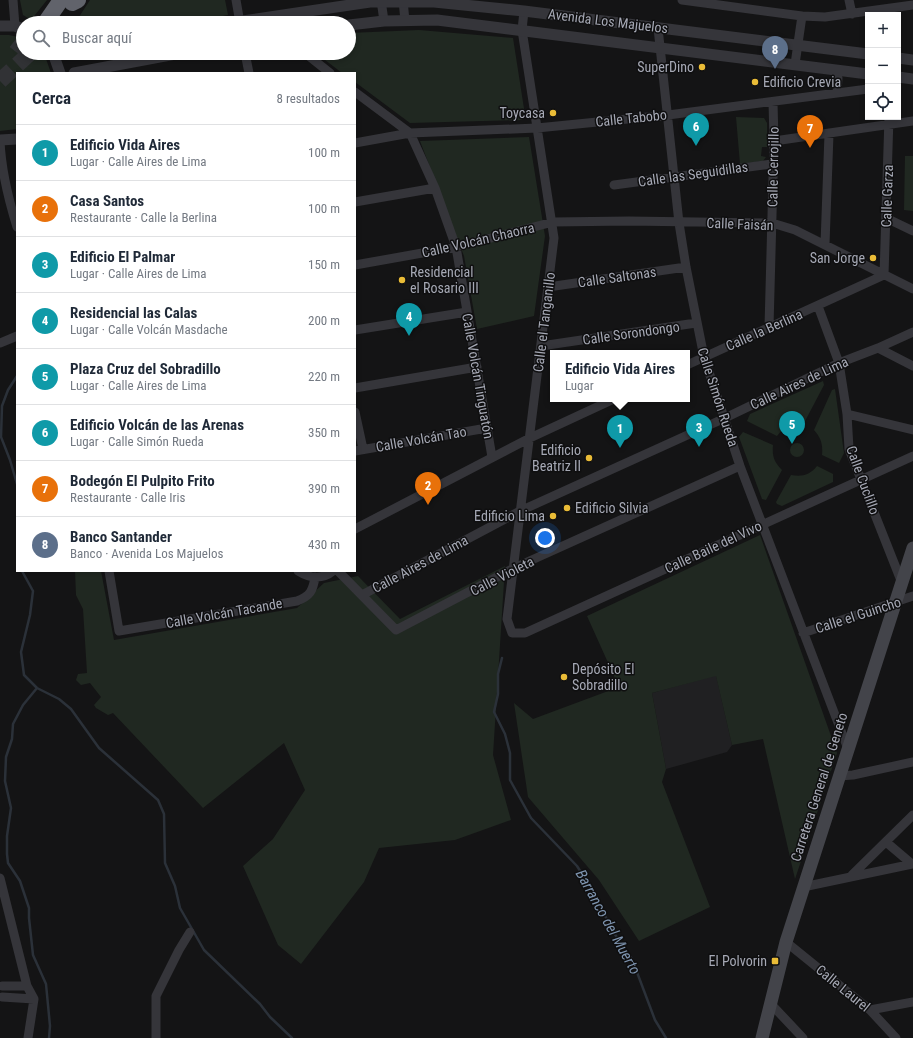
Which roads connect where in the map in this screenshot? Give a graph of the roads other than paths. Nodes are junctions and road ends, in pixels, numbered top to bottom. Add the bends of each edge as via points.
1 (13, 0) edge
2 (52, 0) edge
3 (236, 0) edge
4 (682, 0) edge
5 (849, 0) edge
6 (71, 1) edge
7 (381, 1) edge
8 (403, 1) edge
9 (420, 1) edge
10 (913, 5) edge
11 (524, 11) junction
12 (852, 14) junction
13 (16, 16) edge
14 (45, 16) edge
15 (51, 16) edge
16 (62, 16) edge
17 (236, 16) edge
18 (277, 16) edge
19 (802, 16) junction
20 (384, 21) junction
21 (405, 21) junction
22 (356, 24) edge
23 (0, 26) edge
24 (16, 28) edge
25 (658, 28) junction
26 (522, 30) junction
27 (798, 45) junction
28 (660, 47) junction
29 (865, 54) edge
30 (901, 58) edge
31 (58, 60) edge
32 (152, 60) edge
33 (246, 60) edge
34 (314, 60) edge
35 (913, 60) edge
36 (795, 64) junction
37 (114, 69) edge
38 (835, 70) junction
39 (60, 72) edge
40 (84, 72) edge
41 (249, 72) edge
42 (329, 72) edge
43 (865, 74) edge
44 (901, 78) edge
45 (913, 79) edge
46 (865, 88) edge
47 (356, 93) edge
48 (838, 93) junction
49 (773, 102) junction
50 (668, 115) junction
51 (889, 121) edge
52 (913, 121) edge
53 (537, 128) junction
54 (410, 133) junction
55 (829, 134) junction
56 (16, 139) edge
57 (0, 140) edge
58 (774, 141) junction
59 (356, 143) edge
60 (772, 164) junction
61 (674, 177) junction
62 (614, 185) dead end
63 (435, 188) junction
64 (356, 202) edge
65 (14, 204) edge
66 (886, 218) junction
67 (16, 219) edge
68 (553, 222) junction
69 (679, 223) junction
70 (772, 223) junction
71 (913, 231) edge
72 (825, 244) junction
73 (456, 247) junction
74 (356, 265) edge
75 (686, 268) junction
76 (884, 275) junction
77 (548, 287) junction
78 (913, 289) edge
79 (818, 306) junction
80 (467, 312) junction
81 (696, 323) junction
82 (769, 327) junction
83 (356, 330) edge
84 (913, 332) edge
85 (16, 336) edge
86 (0, 344) edge
87 (541, 346) junction
88 (878, 348) junction
89 (704, 357) junction
90 (839, 363) junction
91 (690, 364) edge
92 (913, 366) edge
93 (477, 367) junction
94 (356, 388) edge
95 (608, 402) edge
96 (847, 414) junction
97 (725, 418) junction
98 (356, 422) edge
99 (487, 428) junction
100 (913, 430) edge
101 (530, 438) junction
102 (359, 450) edge
103 (913, 456) edge
104 (492, 457) junction
105 (740, 466) junction
106 (860, 479) junction
107 (520, 511) junction
108 (762, 524) junction
109 (356, 527) edge
110 (913, 548) edge
111 (514, 568) junction
112 (112, 572) edge
113 (300, 572) edge
114 (331, 572) edge
115 (339, 572) edge
116 (315, 577) junction
117 (902, 583) junction
118 (362, 595) junction
119 (913, 596) edge
120 (897, 601) junction
121 (512, 633) joint
122 (803, 633) junction
123 (848, 749) junction
124 (913, 762) edge
125 (839, 776) junction
126 (913, 815) edge
127 (886, 842) junction
128 (913, 864) edge
129 (852, 876) junction
130 (0, 881) edge
131 (803, 887) junction
132 (190, 932) dead end
133 (786, 942) junction
134 (1, 984) edge
135 (27, 986) junction
136 (34, 998) junction
137 (1, 999) edge
138 (913, 1002) edge
139 (770, 1003) junction
140 (870, 1010) junction
141 (28, 1038) edge
142 (156, 1038) edge
143 (762, 1038) edge
144 (803, 1038) edge
145 (896, 1038) edge

1 - 13 street
2 - 14 highway
3 - 17 street
4 - 19 street
5 - 12 street
6 - 15 highway
6 - 16 highway
7 - 8 street, Avenida Los Majuelos
7 - 18 street, Avenida Los Majuelos
7 - 20 street
8 - 9 street, Avenida Los Majuelos
8 - 21 street
9 - 11 street, Avenida Los Majuelos
10 - 12 street
11 - 25 street, Avenida Los Majuelos
11 - 26 street, Calle el Tanganillo
12 - 19 street
19 - 27 street
20 - 21 street, Avenida Los Majuelos
20 - 22 street, Avenida Los Majuelos
21 - 26 street, Avenida Los Majuelos via 437,20
23 - 24 street
25 - 27 street, Avenida Los Majuelos
25 - 28 street, Calle Simón Rueda
26 - 28 street, Avenida Los Majuelos
26 - 53 street, Calle el Tanganillo
27 - 29 street, Avenida Los Majuelos
27 - 36 street
28 - 36 street, Avenida Los Majuelos
28 - 50 street, Calle Simón Rueda
30 - 35 street
31 - 39 street
32 - 37 street
33 - 41 street
34 - 42 street
36 - 38 street, Avenida Los Majuelos
37 - 40 street
38 - 43 street, Avenida Los Majuelos
38 - 48 street
44 - 45 street
46 - 48 street, Calle Tabobo
47 - 54 street, Calle Volcán Tinguatón
48 - 49 street, Calle Tabobo
49 - 50 street, Calle Tabobo
49 - 58 street, Calle Cerrojillo
50 - 53 street, Calle Tabobo
50 - 61 street, Calle Simón Rueda
51 - 52 street
51 - 55 street
51 - 66 street, Calle Garza
53 - 54 street, Calle Tabobo
53 - 68 street, Calle el Tanganillo
54 - 59 street, Calle Tabobo
54 - 63 street, Calle Volcán Tinguatón
55 - 58 street
55 - 72 street
56 - 57 street
57 - 65 street via 1,158
58 - 60 street, Calle Cerrojillo
60 - 61 street, Calle las Seguidillas
60 - 70 street, Calle Cerrojillo
61 - 62 street, Calle las Seguidillas
61 - 69 street, Calle Simón Rueda
63 - 64 street
63 - 73 street, Calle Volcán Tinguatón
65 - 67 street
66 - 71 street
66 - 76 street, Calle Garza
68 - 69 street, Calle Faisán
68 - 73 street, Calle Volcán Chaorra
68 - 77 street, Calle el Tanganillo via 554,238
69 - 70 street, Calle Faisán
69 - 75 street, Calle Simón Rueda
70 - 72 street, Calle Faisán
70 - 82 street, Calle Cerrojillo
72 - 76 street, Calle Faisán
73 - 74 street, Calle Volcán Chaorra
73 - 80 street, Calle Volcán Tinguatón
75 - 77 street, Calle Saltonas
75 - 81 street, Calle Simón Rueda
76 - 78 street, Calle Faisán
76 - 79 street, Calle la Berlina
77 - 87 street, Calle el Tanganillo
79 - 82 street, Calle la Berlina
79 - 90 street, Calle Cuclillo
80 - 83 street
80 - 93 street, Calle Volcán Tinguatón
81 - 87 street, Calle Sorondongo
81 - 89 street, Calle Simón Rueda
82 - 89 street, Calle la Berlina
84 - 88 street, Calle Aires de Lima
85 - 86 street
87 - 101 street, Calle el Tanganillo
88 - 90 street, Calle Aires de Lima
88 - 92 street
89 - 91 street, Calle la Berlina
89 - 97 street, Calle Simón Rueda
90 - 96 street, Calle Cuclillo
90 - 97 street, Calle Aires de Lima
93 - 94 street
93 - 99 street, Calle Volcán Tinguatón
95 - 101 street
96 - 100 street
96 - 106 street, Calle Cuclillo via 849,449
97 - 105 street, Calle Simón Rueda
97 - 107 street, Calle Aires de Lima
98 - 102 street
99 - 102 street, Calle Volcán Tao
99 - 104 street, Calle Volcán Tinguatón
101 - 104 street
101 - 107 street, Calle el Tanganillo
103 - 106 street, Calle Baile del Vivo
104 - 109 street
105 - 108 street, Calle Simón Rueda
105 - 111 street, Calle Violeta
106 - 108 street, Calle Baile del Vivo
106 - 117 street, Calle Cuclillo
107 - 111 street, Calle el Tanganillo
107 - 118 street, Calle Aires de Lima
108 - 121 street, Calle Baile del Vivo via 525,633
108 - 122 street, Calle Simón Rueda
110 - 117 main road, Carretera General de Geneto
111 - 118 street, Calle Violeta via 396,630
111 - 121 street, Calle el Tanganillo via 507,619
112 - 116 street, Calle Volcán Tacande via 119,631 297,600 310,594
113 - 116 street
114 - 116 street
115 - 118 street
117 - 120 main road, Carretera General de Geneto
119 - 120 street, Calle el Guincho
120 - 122 street, Calle el Guincho
120 - 123 main road, Carretera General de Geneto
122 - 123 street, Calle Simón Rueda
123 - 125 main road, Carretera General de Geneto
124 - 125 street via 853,776
125 - 131 main road, Carretera General de Geneto
126 - 127 street
127 - 128 street
127 - 129 street
128 - 129 street
129 - 131 street
130 - 135 street
131 - 133 main road, Carretera General de Geneto
132 - 142 street via 156,996
133 - 139 main road, Carretera General de Geneto
133 - 140 street, Calle Laurel
134 - 135 street
134 - 137 street
135 - 136 street
136 - 137 street
136 - 141 street
138 - 140 street
139 - 143 main road, Carretera General de Geneto
139 - 144 street
140 - 145 street, Calle Laurel

